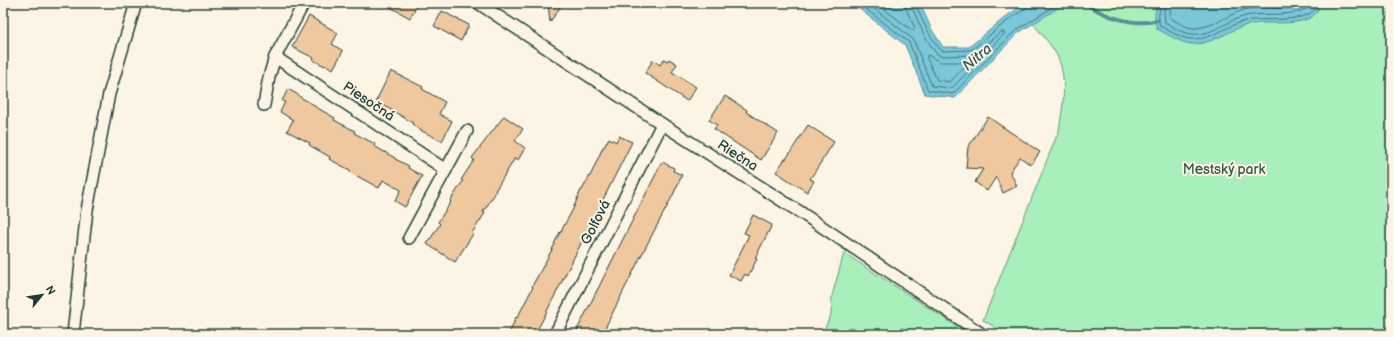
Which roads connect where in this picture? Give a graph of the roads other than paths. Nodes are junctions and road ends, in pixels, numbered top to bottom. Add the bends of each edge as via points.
1 (136, 3) edge
2 (304, 3) edge
3 (478, 3) edge
4 (275, 57) junction
5 (264, 105) dead end
6 (662, 124) junction
7 (468, 131) dead end
8 (446, 170) junction
9 (410, 238) dead end
10 (74, 334) edge
11 (555, 334) edge
12 (982, 334) edge

1 - 10 street via 108,101 87,210
2 - 4 street
3 - 6 street, Riečna
4 - 5 street
4 - 8 street, Piesočná
6 - 11 street, Golfová
6 - 12 street, Riečna via 803,214
7 - 8 street
8 - 9 street

